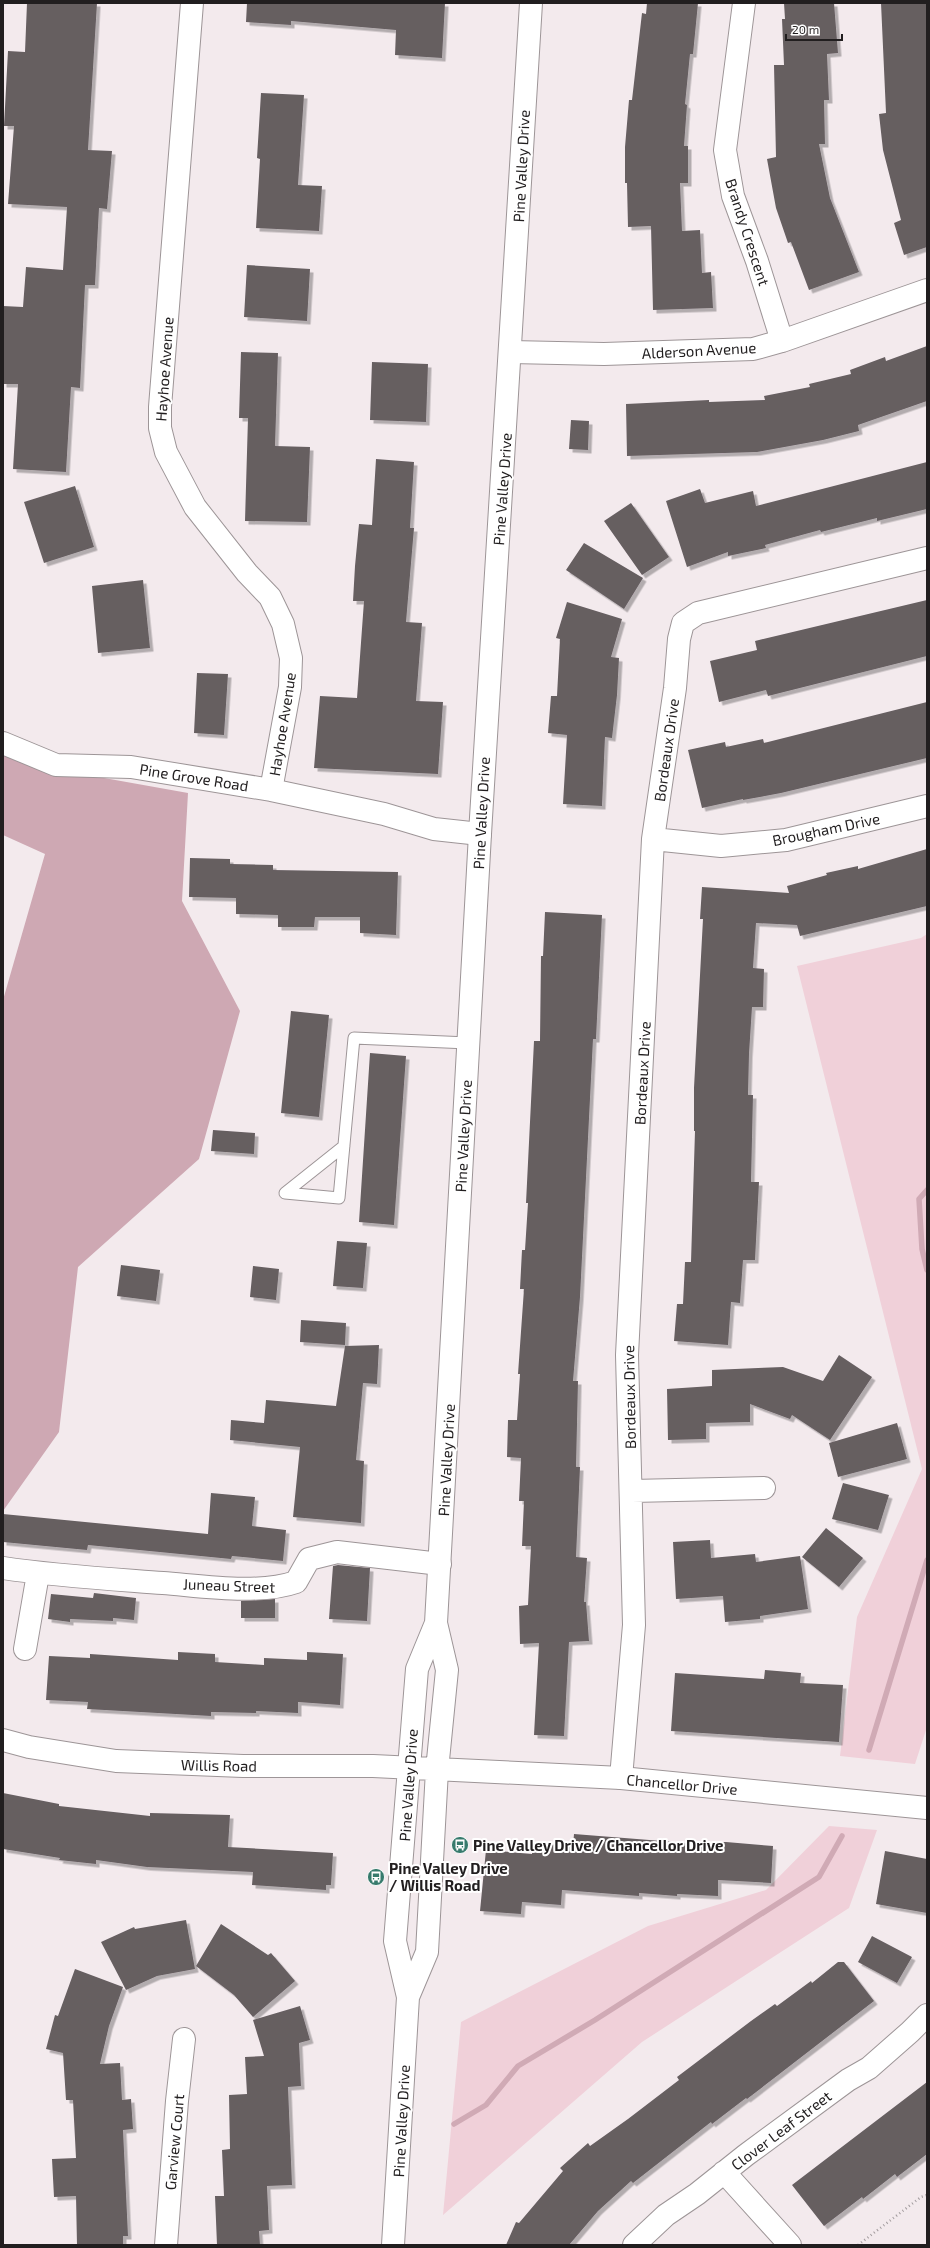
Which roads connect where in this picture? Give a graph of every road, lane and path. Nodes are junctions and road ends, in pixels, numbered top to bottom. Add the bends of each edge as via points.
1 (192, 3) edge
2 (531, 3) edge
3 (744, 3) edge
4 (927, 290) edge
5 (782, 341) junction
6 (510, 352) junction
7 (927, 558) edge
8 (3, 743) edge
9 (271, 790) junction
10 (927, 806) edge
11 (480, 834) junction
12 (653, 839) junction
13 (468, 1043) junction
14 (344, 1146) junction
15 (764, 1488) dead end
16 (632, 1491) junction
17 (440, 1564) junction
18 (3, 1568) edge
19 (38, 1574) junction
20 (436, 1623) junction
21 (25, 1649) dead end
22 (3, 1740) edge
23 (409, 1768) junction
24 (437, 1770) junction
25 (621, 1778) junction
26 (927, 1808) edge
27 (408, 1997) junction
28 (927, 2015) edge
29 (184, 2039) dead end
30 (724, 2172) junction
31 (927, 2195) edge
32 (166, 2245) edge
33 (393, 2245) edge
34 (634, 2245) edge
35 (790, 2245) edge
36 (858, 2245) edge

1 - 9 street, Hayhoe Avenue via 160,428 166,452 195,507 247,574 270,597 283,624 291,658 290,687
2 - 6 street, Pine Valley Drive
3 - 5 street, Brandy Crescent via 725,150 733,196
4 - 5 street, Alderson Avenue
5 - 6 street, Alderson Avenue via 753,349 720,351 604,354
6 - 11 street, Pine Valley Drive
7 - 12 street, Bordeaux Drive via 698,612 683,623 675,665 675,688
8 - 9 street, Pine Grove Road via 56,765 131,767
9 - 11 street, Pine Grove Road via 384,814 434,830
10 - 12 street, Brougham Drive via 786,840 721,846
11 - 13 street, Pine Valley Drive
12 - 16 street, Bordeaux Drive via 627,1355
13 - 14 lane via 354,1038
13 - 17 street, Pine Valley Drive
14 - 14 lane via 339,1198 285,1193 297,1184
15 - 16 street
16 - 25 street, Bordeaux Drive via 634,1626
17 - 19 street, Juneau Street via 337,1552 309,1559 296,1582 283,1587 230,1588
17 - 20 street, Pine Valley Drive
18 - 19 street, Juneau Street
19 - 21 street
20 - 23 street, Pine Valley Drive via 417,1669
20 - 24 street, Pine Valley Drive via 447,1670
22 - 23 street, Willis Road via 29,1747 116,1761 185,1765
23 - 24 street, Willis Road
23 - 27 street, Pine Valley Drive via 395,1941
24 - 25 street, Chancellor Drive
24 - 27 street, Pine Valley Drive via 427,1952
25 - 26 street, Chancellor Drive
27 - 33 street, Pine Valley Drive
28 - 30 street, Clover Leaf Street via 869,2068 848,2080
29 - 32 street, Garview Court
30 - 34 street, Clover Leaf Street via 698,2194 666,2215
30 - 35 street
31 - 36 path

